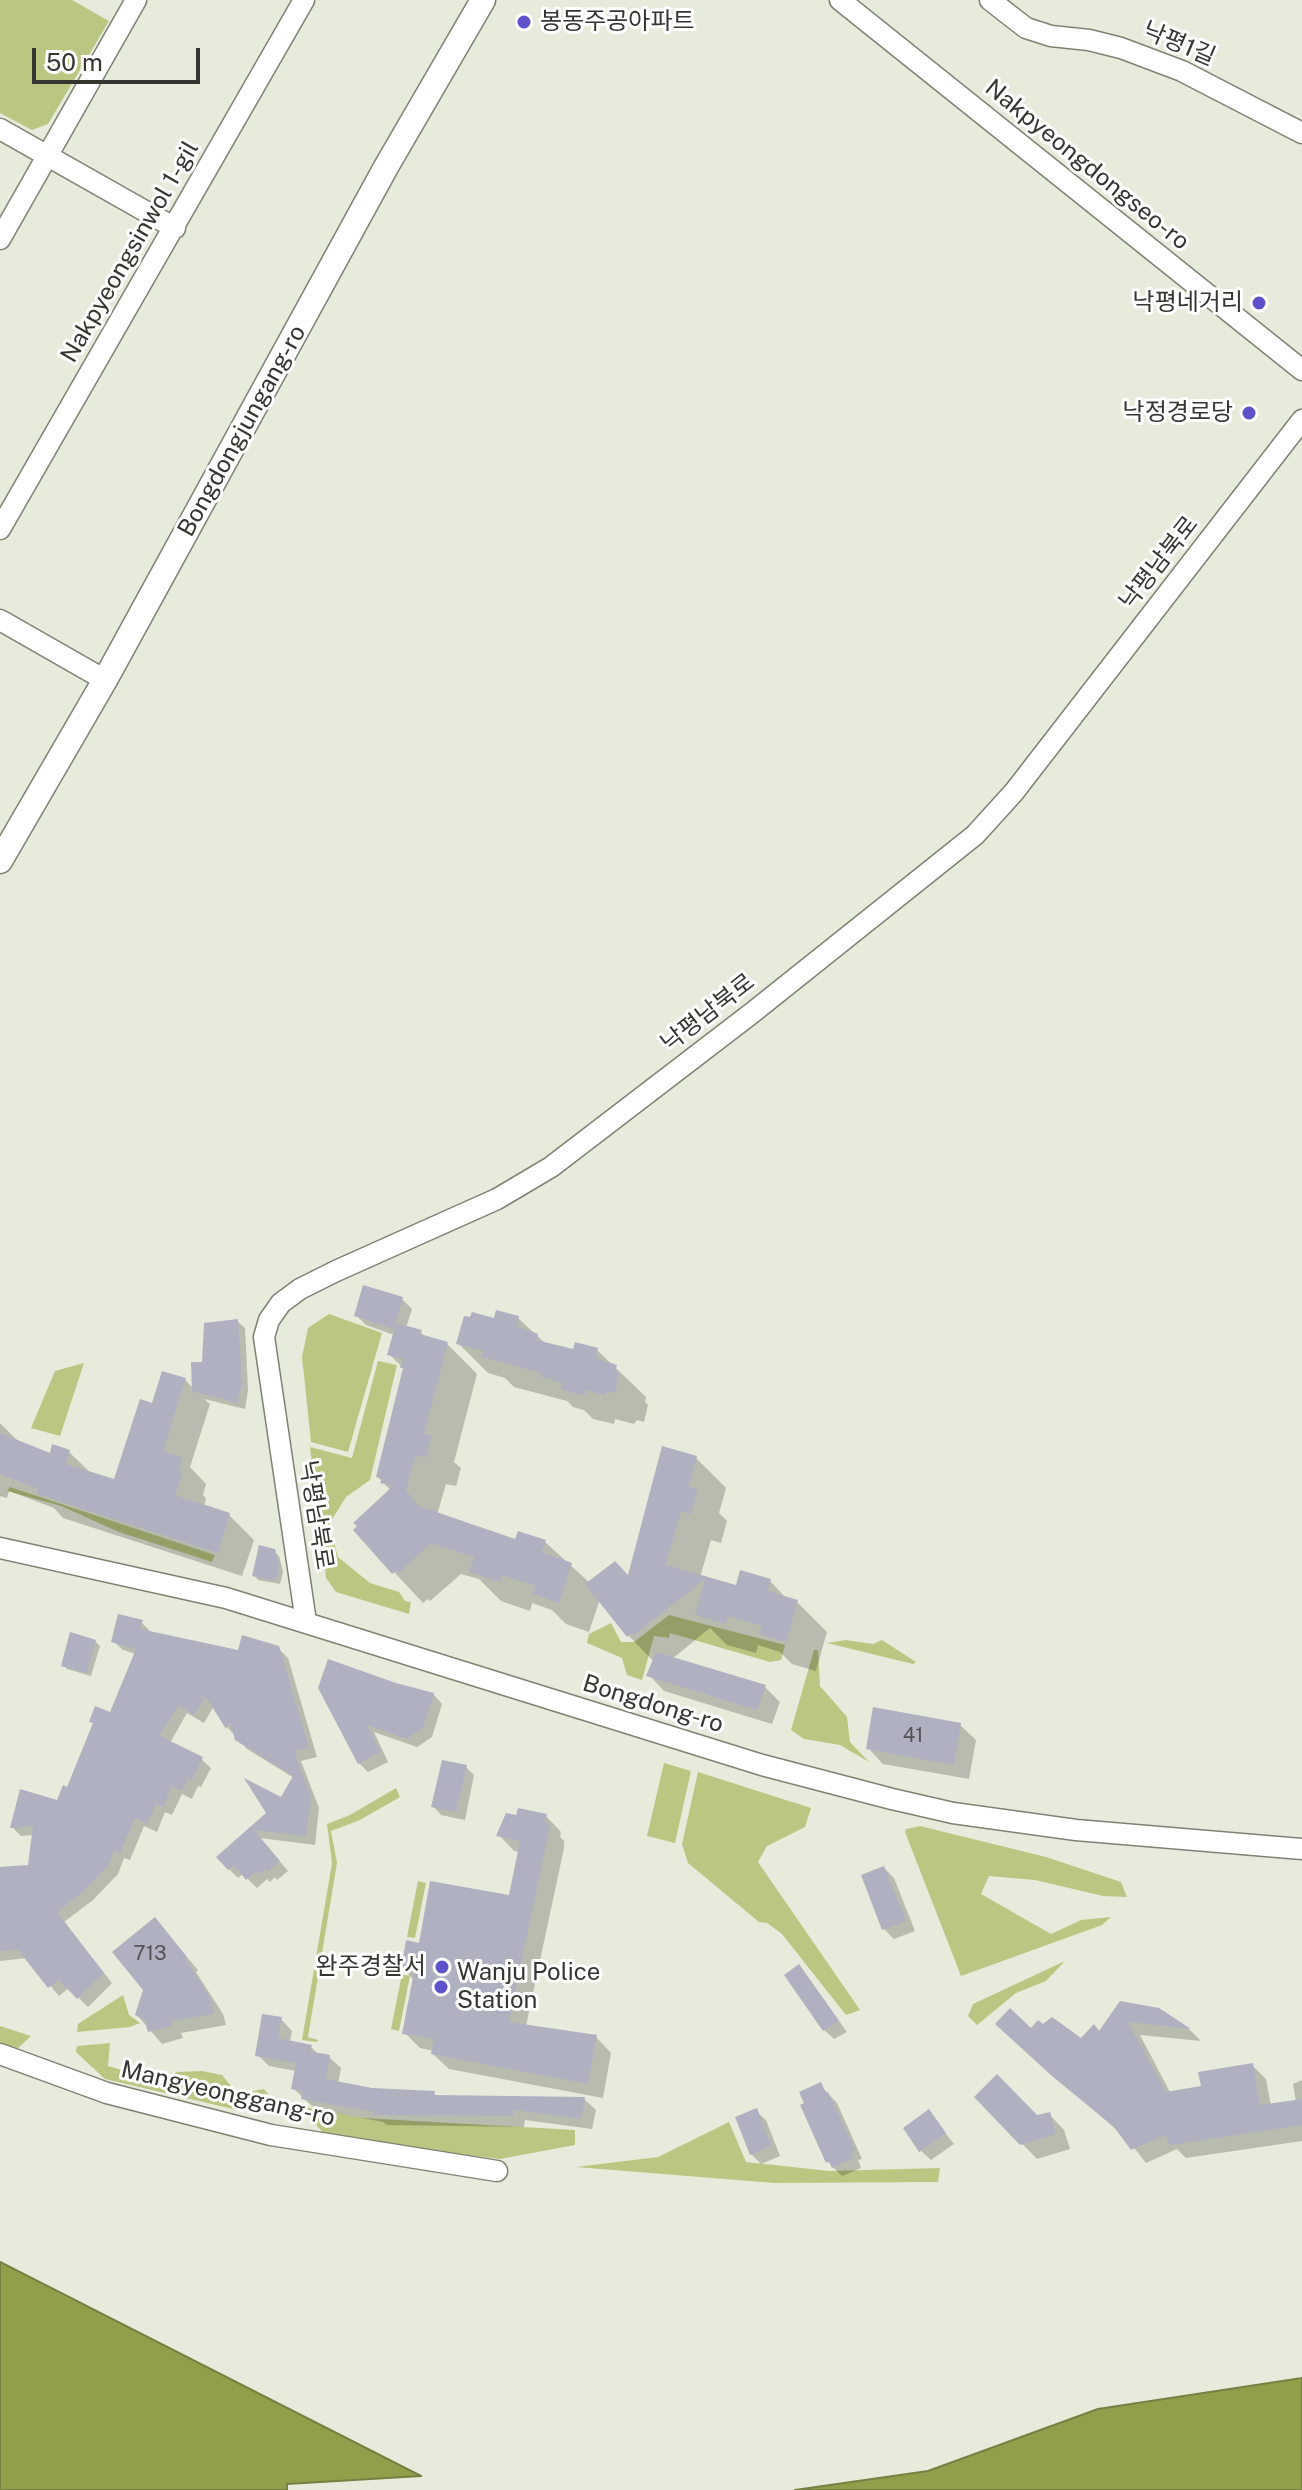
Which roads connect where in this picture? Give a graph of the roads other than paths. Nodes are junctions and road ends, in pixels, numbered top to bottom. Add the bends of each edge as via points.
1 (136, 0) edge
2 (304, 0) edge
3 (483, 0) edge
4 (840, 0) edge
5 (990, 0) edge
6 (0, 129) edge
7 (1302, 133) edge
8 (48, 156) junction
9 (175, 228) junction
10 (0, 239) edge
11 (1302, 370) edge
12 (1302, 420) edge
13 (0, 529) edge
14 (0, 620) edge
15 (105, 680) junction
16 (0, 861) edge
17 (0, 1548) edge
18 (306, 1622) junction
19 (1302, 1849) edge
20 (0, 2054) edge
21 (497, 2171) dead end

1 - 8 street
2 - 9 street, Nakpyeongsinwol 1-gil
3 - 15 street, Bongdongjungang-ro
4 - 11 street, Nakpyeongdongseo-ro
5 - 7 street, 낙평1길 via 1026,28 1089,40 1182,71
6 - 8 street
8 - 9 street
8 - 10 street
9 - 13 street, Nakpyeongsinwol 1-gil
12 - 18 street, 낙평남북로 via 1024,780 975,835 551,1167 497,1199 336,1271 281,1303 264,1337
14 - 15 street
15 - 16 street, Bongdongjungang-ro
17 - 18 street, Bongdong-ro via 226,1598
18 - 19 street, Bongdong-ro via 774,1769 953,1813 1076,1830
20 - 21 street, Mangyeonggang-ro via 107,2093 271,2135

